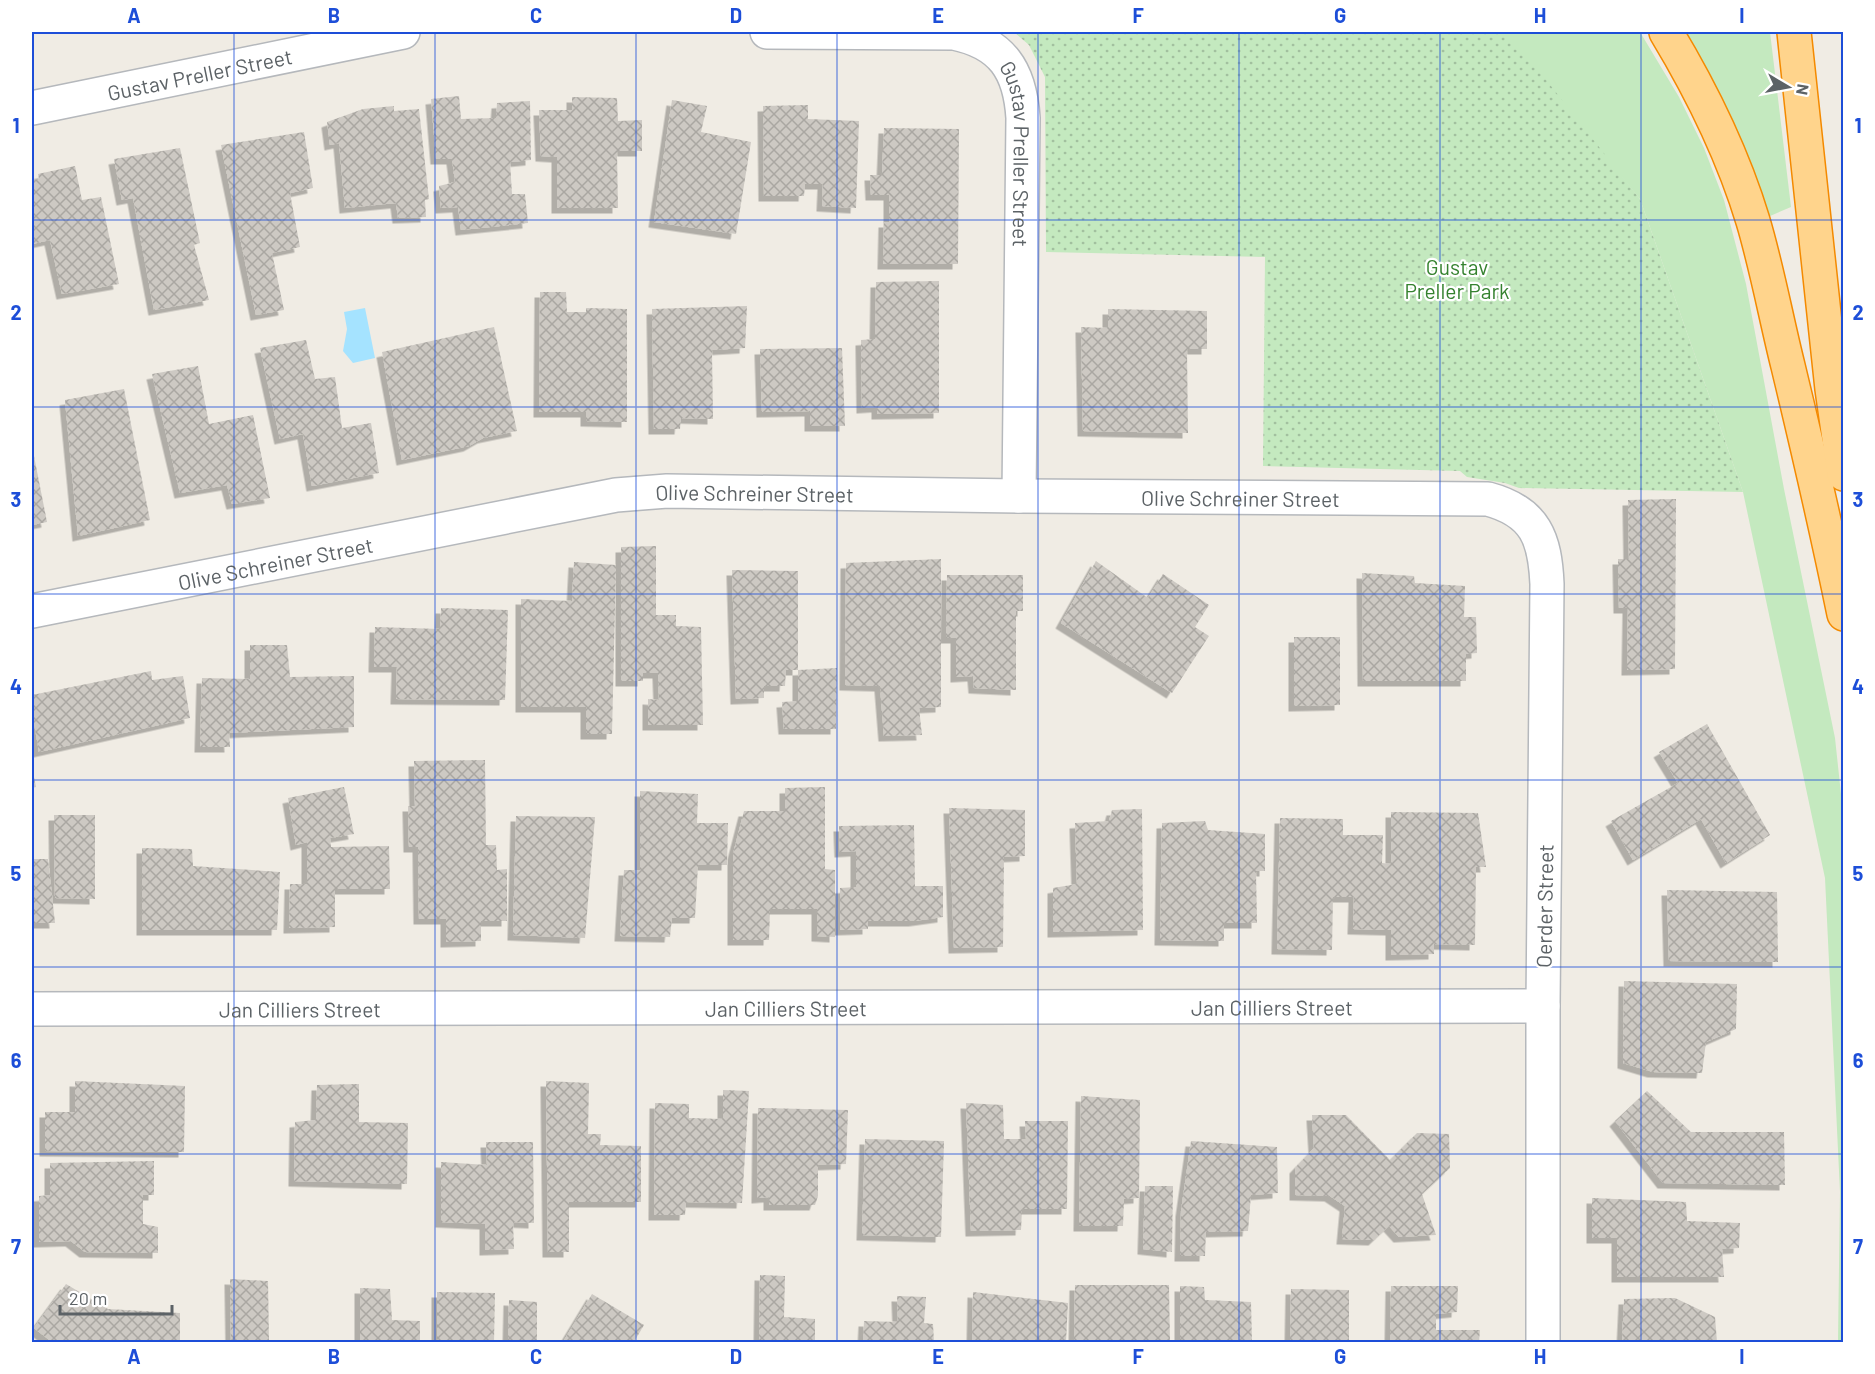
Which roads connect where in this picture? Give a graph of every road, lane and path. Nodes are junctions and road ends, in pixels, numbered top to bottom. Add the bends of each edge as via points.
1 (403, 32) edge
2 (767, 32) edge
3 (1666, 32) edge
4 (1794, 32) edge
5 (32, 108) edge
6 (1844, 474) edge
7 (1019, 496) junction
8 (1488, 500) joint
9 (32, 611) edge
10 (1844, 614) edge
11 (1543, 1006) junction
12 (32, 1009) edge
13 (1543, 1342) edge

1 - 5 street, Gustav Preller Street
2 - 7 street, Gustav Preller Street via 954,33 990,45 1008,63 1018,82 1023,118
3 - 10 highway via 1710,113 1753,220
4 - 6 highway
7 - 8 street, Olive Schreiner Street
7 - 9 street, Olive Schreiner Street via 667,491 616,495
8 - 11 street, Oerder Street via 1525,517 1539,536 1546,558
11 - 12 street, Jan Cilliers Street
11 - 13 street, Oerder Street

